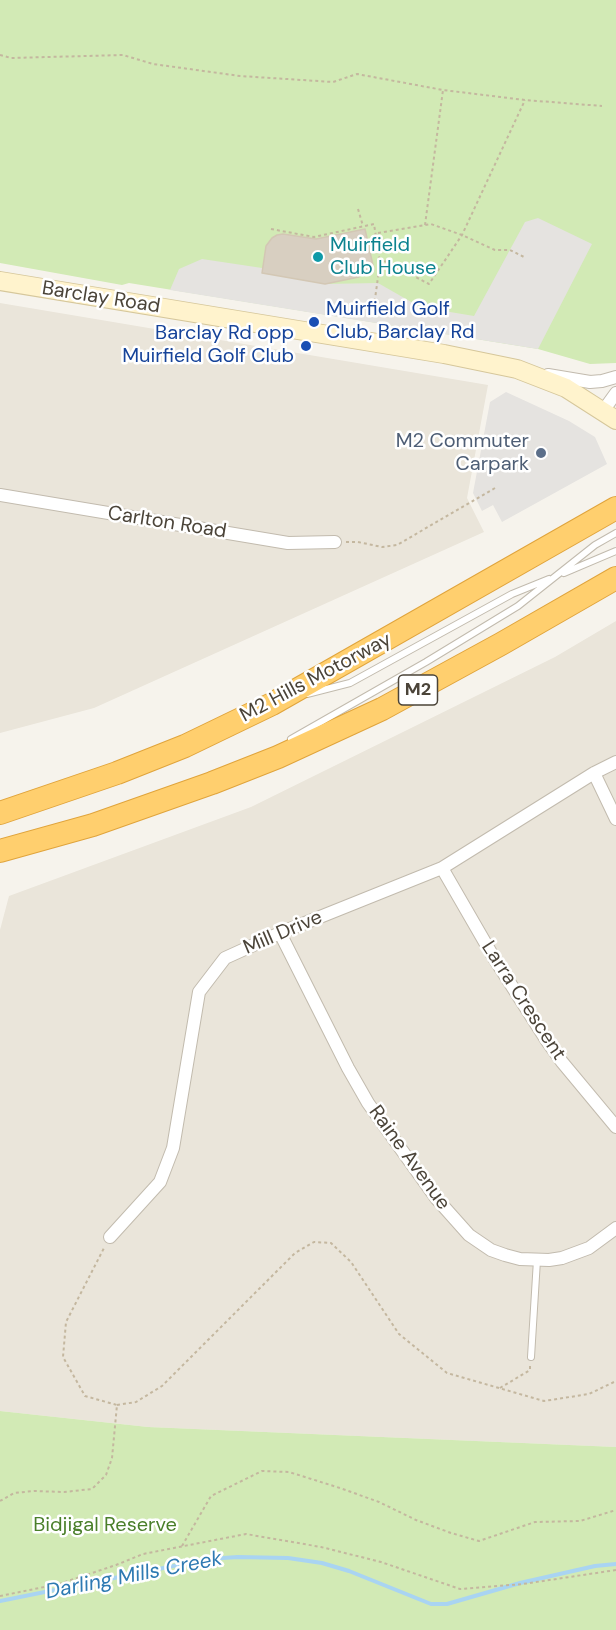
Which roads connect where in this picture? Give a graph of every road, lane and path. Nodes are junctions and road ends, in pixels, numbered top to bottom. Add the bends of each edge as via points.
1 (0, 55) edge
2 (443, 90) junction
3 (525, 100) junction
4 (602, 105) dead end
5 (358, 209) dead end
6 (425, 225) junction
7 (363, 226) junction
8 (271, 229) dead end
9 (377, 233) junction
10 (462, 235) junction
11 (379, 258) junction
12 (526, 258) dead end
13 (0, 281) edge
14 (374, 306) dead end
15 (518, 369) junction
16 (616, 377) edge
17 (616, 393) edge
18 (609, 416) edge
19 (495, 488) dead end
20 (0, 495) edge
21 (616, 508) edge
22 (616, 533) edge
23 (335, 542) joint
24 (616, 551) edge
25 (557, 576) junction
26 (616, 578) edge
27 (272, 704) junction
28 (281, 744) dead end
29 (261, 756) dead end
30 (616, 762) edge
31 (594, 773) junction
32 (212, 783) junction
33 (0, 813) edge
34 (616, 819) edge
35 (0, 851) edge
36 (442, 868) junction
37 (280, 933) junction
38 (616, 1127) edge
39 (616, 1228) edge
40 (110, 1237) joint
41 (537, 1260) junction
42 (531, 1357) joint
43 (616, 1381) edge
44 (499, 1388) junction
45 (117, 1405) junction
46 (0, 1501) edge
47 (616, 1510) edge
48 (182, 1547) junction
49 (616, 1570) edge
50 (0, 1596) edge

1 - 2 path via 123,55 153,64 240,76 333,82 357,74
2 - 3 path
2 - 6 path
3 - 4 path
3 - 10 path
5 - 7 path
6 - 9 path
6 - 10 path
7 - 8 path via 314,237
7 - 9 path via 374,224
9 - 11 path
10 - 11 path via 429,284
10 - 12 path
11 - 14 path
13 - 15 main road, Barclay Road
15 - 16 street via 590,382
15 - 18 main road, Barclay Road via 566,388
17 - 18 street
19 - 23 path via 397,544 382,547
20 - 23 street, Carlton Road via 288,543
21 - 27 highway, M2 Hills Motorway / M2
22 - 25 lane, M2
24 - 25 lane, M2
25 - 27 lane, M2 via 512,594 350,683
25 - 28 lane, M2 via 518,606
26 - 32 highway, M2 via 382,709
27 - 33 highway, M2 Hills Motorway / M2 via 146,762
29 - 32 lane, M2
30 - 31 street, Mill Drive
31 - 34 street
31 - 36 street, Mill Drive
32 - 35 highway, M2 via 93,825
36 - 37 street, Mill Drive
36 - 38 street, Larra Crescent via 547,1041
37 - 40 street, Mill Drive via 225,958 199,992 173,1148 160,1182
37 - 41 street, Raine Avenue via 348,1068 385,1129 436,1198 479,1243 505,1255
39 - 41 street, Raine Avenue via 589,1248 562,1258
40 - 45 path via 66,1322 63,1357 85,1396
41 - 42 lane
42 - 44 path via 530,1370
43 - 44 path via 589,1394 544,1401
44 - 45 path via 447,1373 399,1334 351,1262 331,1243 314,1242 295,1253 162,1386 136,1402
45 - 46 path via 112,1458 106,1475 92,1489 34,1491
47 - 48 path via 580,1521 535,1522 479,1541 340,1488 289,1472 262,1471 211,1496
48 - 49 path via 246,1534 321,1546 460,1589
48 - 50 path via 143,1554 59,1584

